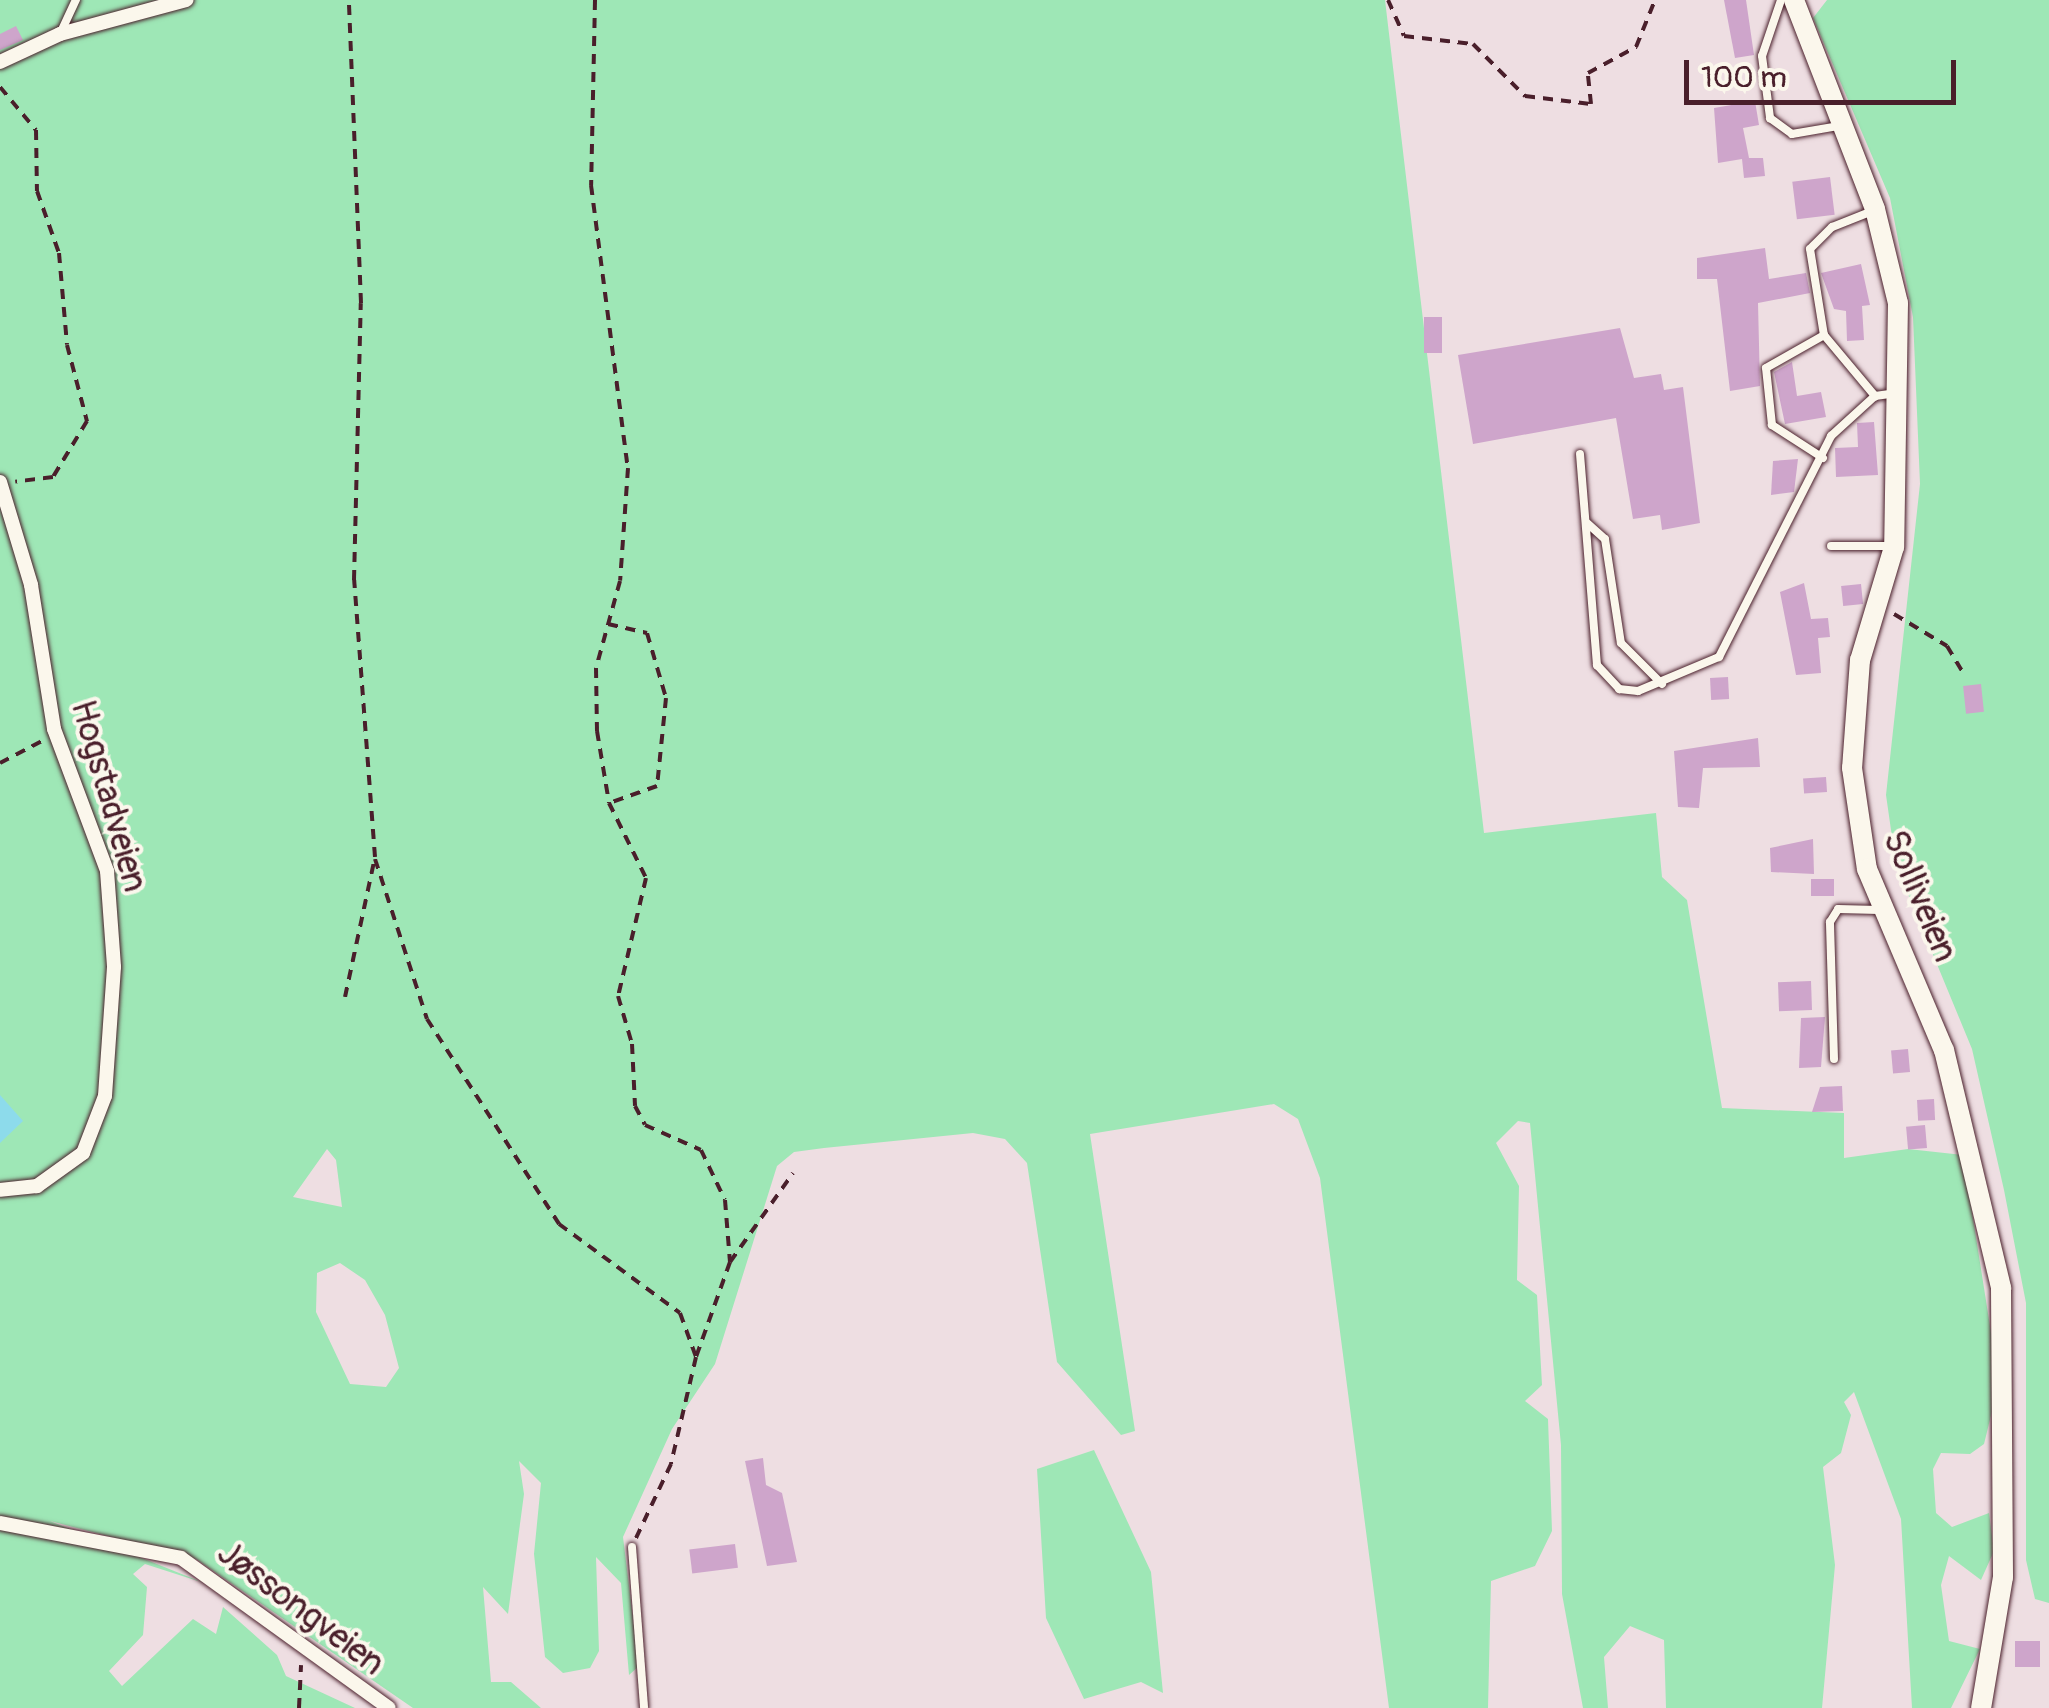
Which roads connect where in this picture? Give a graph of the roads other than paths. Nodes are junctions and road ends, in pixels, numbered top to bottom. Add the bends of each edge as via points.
1 (76, 0) edge
2 (186, 0) edge
3 (1781, 0) edge
4 (1794, 0) edge
5 (60, 34) junction
6 (0, 62) edge
7 (1844, 126) junction
8 (1875, 210) junction
9 (1824, 335) junction
10 (1901, 392) junction
11 (1876, 396) junction
12 (1580, 454) dead end
13 (1823, 458) junction
14 (0, 483) edge
15 (1587, 523) junction
16 (1831, 546) dead end
17 (1894, 546) junction
18 (1662, 684) junction
19 (1884, 910) junction
20 (1834, 1059) dead end
21 (0, 1190) edge
22 (0, 1524) edge
23 (632, 1547) road end
24 (389, 1708) edge
25 (644, 1708) edge
26 (1980, 1708) edge

1 - 5 lane
2 - 5 street
3 - 7 lane via 1762,56 1770,118 1792,134
4 - 7 street, Solliveien
5 - 6 street
7 - 8 street, Solliveien
8 - 9 lane via 1832,227 1810,249
8 - 10 street, Solliveien via 1898,303
9 - 11 lane
9 - 13 lane via 1766,368 1772,425
10 - 11 lane
10 - 17 street, Solliveien
11 - 13 lane via 1841,424
12 - 15 lane
13 - 18 lane via 1719,656
14 - 21 street, Hogstadveien via 30,585 54,729 106,872 110,1054 83,1153 37,1186
15 - 18 lane via 1605,539 1620,643
15 - 18 lane via 1597,665 1618,689
16 - 17 lane
17 - 19 street, Solliveien via 1860,660 1852,768 1856,826
19 - 20 lane via 1833,914
19 - 26 street, Solliveien via 1944,1050 2002,1288 2004,1578
22 - 24 street, Jøssongveien via 181,1558 301,1651
23 - 25 lane

